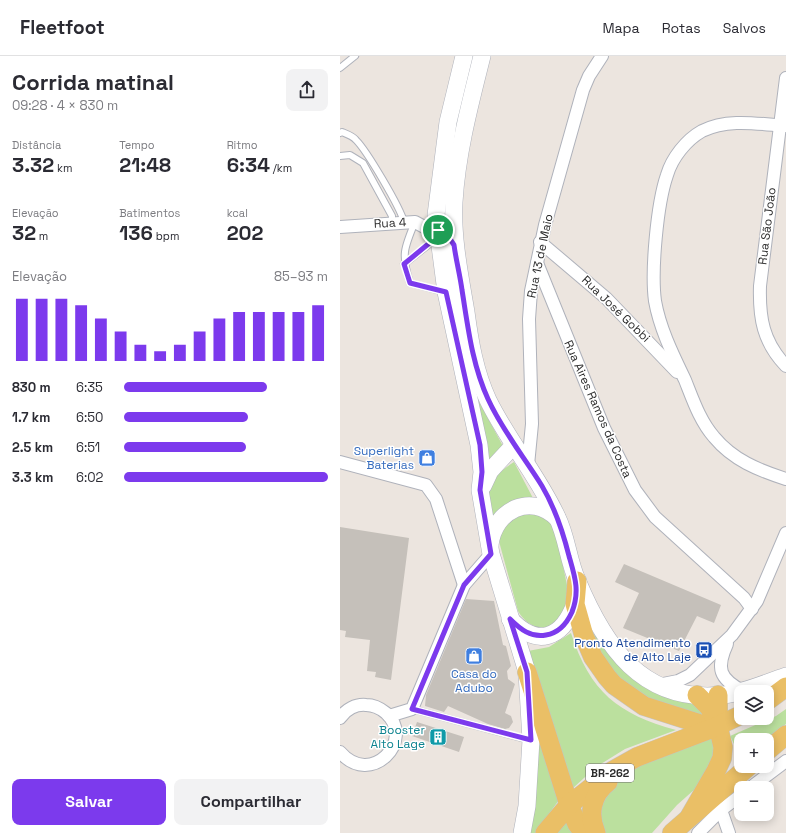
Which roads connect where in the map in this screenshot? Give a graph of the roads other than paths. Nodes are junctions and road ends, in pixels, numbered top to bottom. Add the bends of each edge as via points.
1 (355, 56) edge
2 (464, 56) edge
3 (482, 56) edge
4 (602, 56) edge
5 (340, 68) edge
6 (786, 78) edge
7 (783, 126) edge
8 (340, 133) edge
9 (340, 156) edge
10 (404, 222) junction
11 (340, 227) edge
12 (438, 233) junction
13 (540, 242) junction
14 (537, 262) junction
15 (404, 264) junction
16 (460, 277) junction
17 (446, 292) junction
18 (786, 366) edge
19 (686, 382) junction
20 (514, 445) junction
21 (340, 462) edge
22 (528, 465) junction
23 (786, 479) edge
24 (480, 490) junction
25 (559, 520) junction
26 (786, 533) edge
27 (491, 554) junction
28 (577, 581) junction
29 (464, 585) junction
30 (575, 604) junction
31 (752, 609) junction
32 (510, 619) junction
33 (732, 634) junction
34 (527, 672) junction
35 (722, 672) junction
36 (786, 676) edge
37 (658, 685) junction
38 (760, 685) edge
39 (734, 687) edge
40 (786, 687) edge
41 (734, 692) edge
42 (697, 695) junction
43 (718, 695) junction
44 (774, 696) edge
45 (412, 709) junction
46 (389, 716) junction
47 (340, 718) edge
48 (734, 718) edge
49 (715, 727) junction
50 (786, 735) edge
51 (531, 740) junction
52 (774, 745) edge
53 (657, 749) junction
54 (340, 752) edge
55 (786, 761) edge
56 (741, 773) edge
57 (759, 781) edge
58 (734, 800) edge
59 (569, 806) junction
60 (721, 810) junction
61 (690, 816) junction
62 (522, 833) edge
63 (545, 833) edge
64 (584, 833) edge
65 (596, 833) edge
66 (672, 833) edge
67 (698, 833) edge
68 (729, 833) edge

1 - 5 lane
2 - 12 main road via 448,122 436,215
3 - 16 main road via 465,125 454,201
4 - 13 street, Rua 13 de Maio via 583,90
6 - 7 street, Rua São João
7 - 18 street, Rua São João via 760,286 759,313 761,324 773,349
7 - 19 street via 740,123 712,127 681,149 667,174 661,204 654,286 663,332
8 - 10 lane via 355,139 366,153 396,203
9 - 10 lane via 350,155 363,163 392,216
10 - 11 street, Rua 4
10 - 12 street, Rua 4
10 - 15 lane
12 - 15 lane
12 - 16 main road via 452,241
12 - 17 main road
13 - 14 street, Rua 13 de Maio
13 - 19 street, Rua José Gobbi via 606,298
14 - 22 street, Rua 13 de Maio via 530,306 532,424
14 - 31 street, Rua Aires Ramos da Costa via 604,428 635,490 655,517 744,598
15 - 17 lane via 410,283
16 - 20 main road via 472,353 488,399
17 - 24 main road via 480,445
19 - 23 street via 705,424 723,447 744,463
20 - 22 main road
20 - 24 main road via 490,471
21 - 29 street via 426,485 436,499
22 - 25 main road via 543,487
24 - 27 main road
25 - 27 main road via 551,512 538,506 517,507 496,526 492,535
25 - 28 main road
26 - 31 street
27 - 29 street
27 - 32 main road
28 - 30 main road
28 - 37 main road via 597,624 616,653 633,670
29 - 45 street
30 - 32 main road via 564,626 548,635 530,634
30 - 49 main road via 593,657 614,686 644,706
31 - 33 street
32 - 34 main road
33 - 35 street via 720,658
33 - 37 street via 690,675 678,681
34 - 51 main road
34 - 59 main road
35 - 39 street via 724,678
35 - 43 street
36 - 38 main road
37 - 42 main road
40 - 44 main road
41 - 43 main road
42 - 43 main road
42 - 49 main road via 709,707
43 - 49 main road
45 - 46 street
45 - 51 lane
46 - 47 street via 376,707 367,705 349,709
46 - 54 street via 395,737 393,746 381,760 363,765 353,763
48 - 49 main road, BR-262
49 - 53 main road, BR-262
49 - 61 main road via 723,747 722,758
50 - 52 main road
51 - 62 main road via 527,806
53 - 59 main road, BR-262 via 612,771
53 - 65 main road via 606,784 597,794 592,806
55 - 57 street
56 - 61 main road
58 - 60 street
59 - 63 main road, BR-262
59 - 64 main road
60 - 67 street
60 - 68 street
61 - 66 main road

